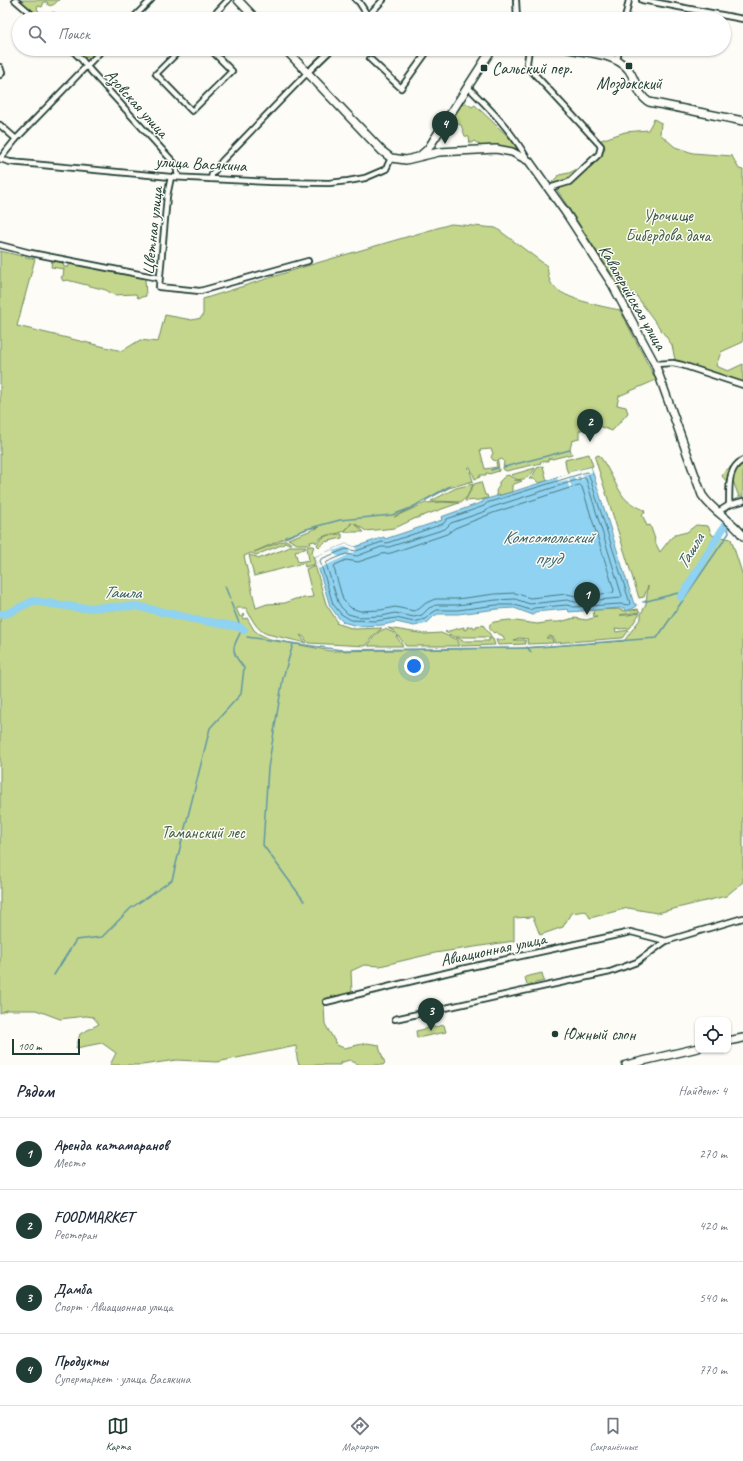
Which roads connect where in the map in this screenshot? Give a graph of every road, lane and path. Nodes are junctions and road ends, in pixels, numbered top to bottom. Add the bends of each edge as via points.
1 (15, 0) edge
2 (151, 0) edge
3 (228, 0) edge
4 (238, 0) edge
5 (383, 0) edge
6 (516, 0) edge
7 (629, 0) edge
8 (642, 0) edge
9 (358, 1) edge
10 (29, 12) edge
11 (139, 12) edge
12 (217, 12) edge
13 (249, 12) edge
14 (363, 12) edge
15 (372, 12) edge
16 (517, 12) edge
17 (626, 12) edge
18 (706, 12) edge
19 (731, 17) edge
20 (743, 19) edge
21 (78, 56) edge
22 (95, 56) edge
23 (174, 56) edge
24 (217, 56) edge
25 (291, 56) edge
26 (325, 56) edge
27 (424, 56) edge
28 (488, 56) edge
29 (528, 56) edge
30 (604, 56) edge
31 (618, 56) edge
32 (370, 59) dead end
33 (617, 61) junction
34 (87, 65) junction
35 (0, 67) edge
36 (307, 73) junction
37 (0, 75) edge
38 (468, 87) junction
39 (743, 121) edge
40 (0, 125) edge
41 (16, 139) junction
42 (419, 157) junction
43 (394, 158) junction
44 (0, 159) edge
45 (529, 161) junction
46 (178, 177) junction
47 (171, 178) junction
48 (211, 179) junction
49 (549, 188) junction
50 (0, 245) edge
51 (308, 261) dead end
52 (159, 278) junction
53 (655, 364) junction
54 (743, 385) edge
55 (743, 460) edge
56 (743, 501) edge
57 (729, 505) junction
58 (718, 512) junction
59 (743, 536) edge
60 (743, 918) edge
61 (666, 941) junction
62 (326, 1002) dead end
63 (395, 1019) dead end
64 (743, 1038) edge
65 (731, 1040) edge
66 (695, 1049) edge
67 (626, 1065) edge

1 - 10 street
2 - 11 street
3 - 12 street
4 - 13 street
5 - 15 street
6 - 16 street
7 - 17 street
8 - 18 street
9 - 14 street
19 - 20 street
21 - 34 street, Азовская улица
22 - 34 street
23 - 24 street via 156,74 192,111 232,71
25 - 36 street
26 - 36 street
27 - 32 street via 401,88
28 - 38 street
29 - 49 street via 528,67 601,148 599,154 569,182
30 - 33 street
31 - 33 street
33 - 39 street via 628,69 642,97 649,102
34 - 41 street
34 - 46 street, Азовская улица via 176,165
35 - 37 street
36 - 43 street via 382,151
36 - 48 street via 224,160
38 - 42 street via 428,149
38 - 45 street, Кавалерийская улица via 518,141
40 - 41 street
41 - 44 street
42 - 43 street via 406,160
42 - 45 street via 439,152 496,149 512,152
43 - 48 street, улица Васякина via 386,169 365,178 348,181 329,183
44 - 47 street, улица Васякина
45 - 49 street, Кавалерийская улица
46 - 47 street, улица Васякина
46 - 48 street, улица Васякина
47 - 52 street, Цветная улица
49 - 53 street, Кавалерийская улица via 612,284
50 - 52 street
51 - 52 street, Цветная улица via 200,291 159,287
53 - 54 street via 677,364
53 - 58 street, Кавалерийская улица via 699,487 706,501
55 - 57 street via 734,466 730,476
56 - 57 street
57 - 58 street
58 - 59 street, Кавалерийская улица
60 - 61 street
61 - 62 street, Авиационная улица via 631,932
61 - 63 street via 637,962 610,972
64 - 65 street
66 - 67 street

